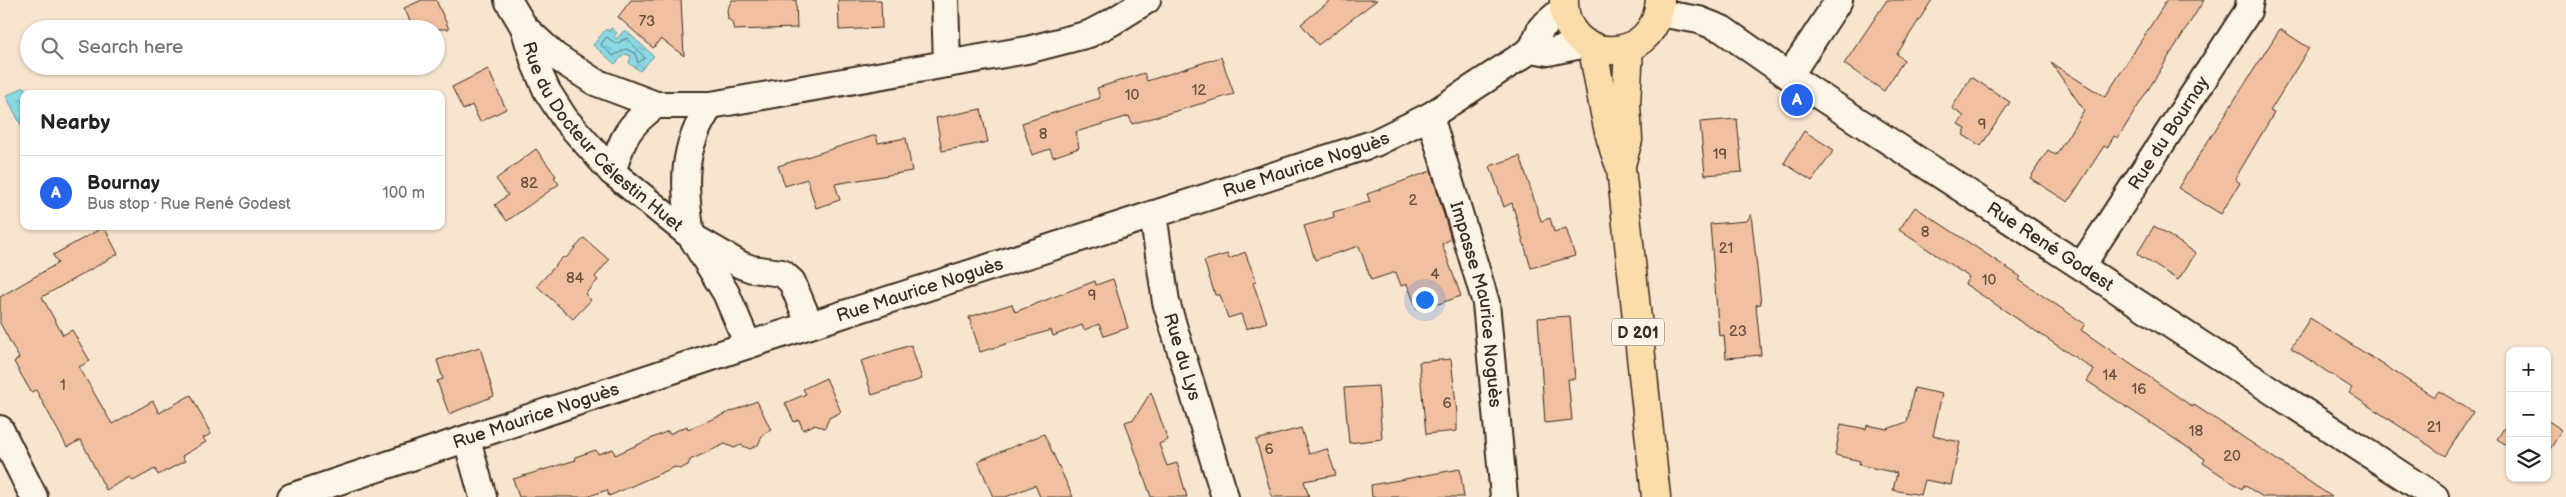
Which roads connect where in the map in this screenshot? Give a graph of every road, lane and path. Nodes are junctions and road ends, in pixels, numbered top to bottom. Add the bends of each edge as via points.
1 (508, 0) edge
2 (945, 0) edge
3 (1147, 0) edge
4 (1839, 0) edge
5 (2250, 0) edge
6 (1564, 4) edge
7 (1660, 7) edge
8 (524, 27) junction
9 (1589, 45) junction
10 (1629, 48) junction
11 (1532, 49) junction
12 (947, 64) junction
13 (1789, 76) junction
14 (711, 105) junction
15 (656, 106) junction
16 (1430, 116) junction
17 (1620, 168) junction
18 (612, 172) junction
19 (1153, 214) junction
20 (691, 236) junction
21 (2082, 265) junction
22 (810, 325) junction
23 (748, 345) junction
24 (0, 429) edge
25 (467, 440) junction
26 (34, 497) edge
27 (291, 497) edge
28 (484, 497) edge
29 (1225, 497) edge
30 (1504, 497) edge
31 (1656, 497) edge
32 (2435, 497) edge

1 - 8 street, Rue du Docteur Célestin Huet
2 - 12 street
3 - 12 street, Rue du Docteur Célestin Huet via 1089,34 1027,50
4 - 13 street
5 - 21 street, Rue du Bournay via 2248,12
6 - 9 main road via 1571,29
6 - 11 street via 1541,28
7 - 10 main road via 1653,28 1643,40
7 - 13 street, Rue René Godest via 1722,29
8 - 15 street, Rue du Docteur Célestin Huet via 555,56 595,82
8 - 18 street, Rue du Docteur Célestin Huet via 547,91 565,119
9 - 10 main road via 1612,51
9 - 11 street via 1548,52
9 - 17 main road, D 201 via 1605,104 1610,142
10 - 17 main road, D 201 via 1628,140
11 - 16 street, Rue Maurice Noguès
12 - 14 street, Rue du Docteur Célestin Huet
13 - 21 street, Rue René Godest
14 - 15 street, Rue du Docteur Célestin Huet
14 - 20 street, Rue du Docteur Célestin Huet via 696,126 689,150 686,177
15 - 18 street via 636,119 621,143
16 - 19 street, Rue Maurice Noguès via 1374,143
16 - 30 street, Impasse Maurice Noguès via 1486,303
17 - 31 main road, D 201
18 - 20 street, Rue du Docteur Célestin Huet
19 - 22 street, Rue Maurice Noguès
19 - 29 street, Rue du Lys via 1166,302
20 - 22 street, Rue du Docteur Célestin Huet via 741,265 782,273 792,282
20 - 23 street, Rue du Docteur Célestin Huet via 726,293
21 - 32 street, Rue René Godest
22 - 23 street, Rue Maurice Noguès
23 - 25 street, Rue Maurice Noguès
24 - 26 street
25 - 27 street, Rue Maurice Noguès
25 - 28 street

